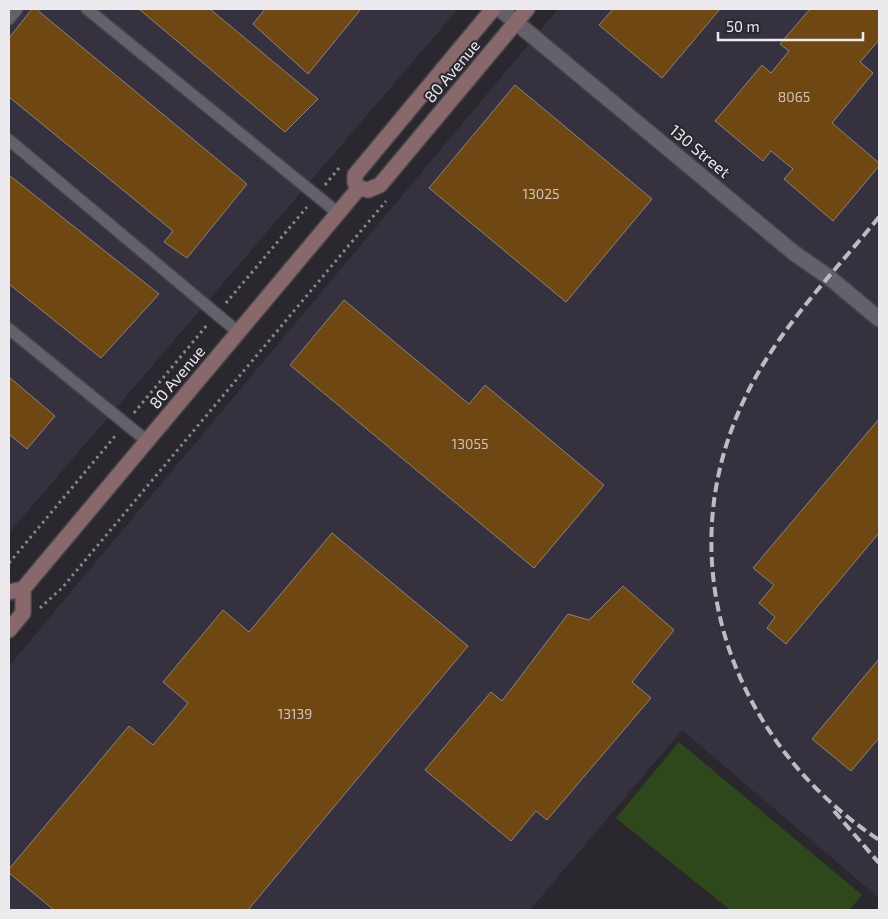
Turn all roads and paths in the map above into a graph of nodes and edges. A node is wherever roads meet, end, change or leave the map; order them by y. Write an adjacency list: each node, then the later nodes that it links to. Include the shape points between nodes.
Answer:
1 (17, 9): 6 (lane)
2 (87, 9): 11 (lane)
3 (493, 9): 9 (main road, 80 Avenue, via 355,175)
4 (500, 9): 7 (street, 130 Street)
5 (527, 9): 7 (main road, 80 Avenue)
6 (9, 19)
7 (516, 21): 9 (main road, 80 Avenue, via 380,185 368,190); 12 (street, 130 Street, via 794,253)
8 (9, 140): 14 (lane)
9 (358, 188): 11 (main road, 80 Avenue)
10 (390, 197): 17 (path, via 62,588 38,611)
11 (338, 213): 14 (main road, 80 Avenue)
12 (879, 319)
13 (9, 329): 15 (lane)
14 (238, 332): 15 (main road, 80 Avenue)
15 (147, 441): 16 (main road, 80 Avenue)
16 (16, 591): 17 (main road, 80 Avenue)
17 (23, 613): 18 (main road)
18 (9, 630)

